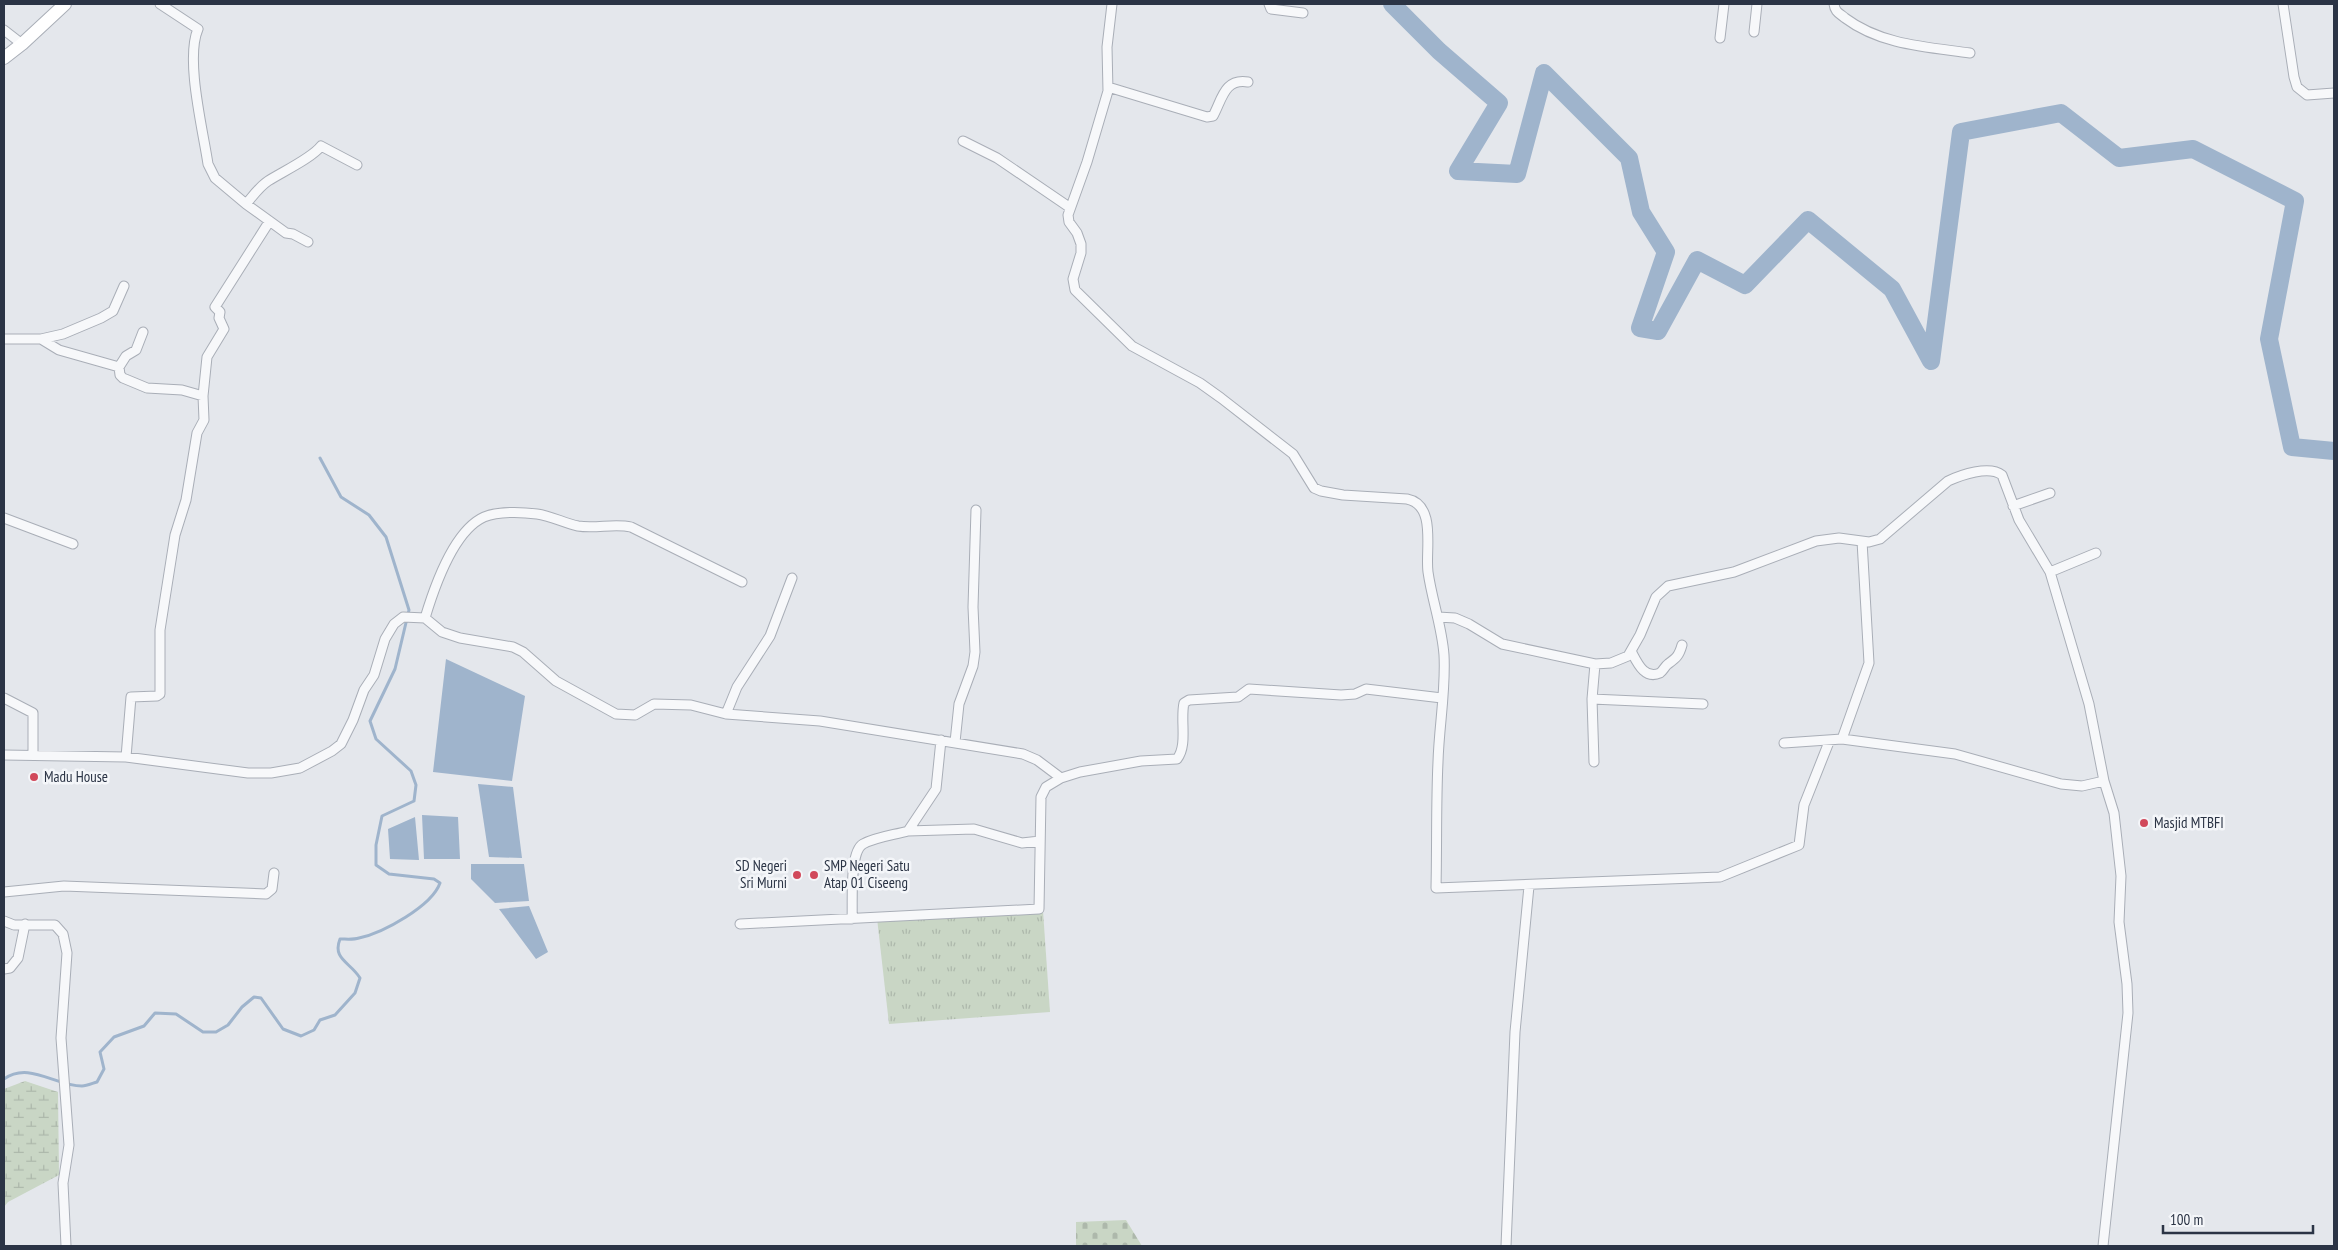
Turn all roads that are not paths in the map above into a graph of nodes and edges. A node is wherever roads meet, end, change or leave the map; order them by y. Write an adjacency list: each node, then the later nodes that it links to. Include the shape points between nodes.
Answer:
1 (65, 4): 13 (street)
2 (160, 4): 21 (street, via 198,29 193,43 195,81 208,164 215,178)
3 (1112, 4): 17 (street, via 1107,48)
4 (1268, 4): 9 (street, via 1271,9)
5 (1724, 4): 12 (street)
6 (1757, 4): 11 (street)
7 (1834, 4): 14 (street, via 1836,11 1858,28 1900,44)
8 (2283, 4): 18 (street, via 2297,87 2307,95)
9 (1303, 13)
10 (4, 30): 13 (street)
11 (1754, 32)
12 (1720, 38)
13 (22, 44): 15 (street)
14 (1970, 53)
15 (4, 58)
16 (1248, 82): 17 (street, via 1234,82 1228,86 1214,116 1207,117)
17 (1108, 87): 22 (street, via 1087,162)
18 (2334, 93)
19 (963, 141): 22 (street, via 997,158)
20 (357, 164): 21 (street, via 321,146 316,153 267,182)
21 (246, 204): 23 (street)
22 (1069, 207): 42 (street, via 1069,222 1081,244 1073,279 1075,290 1126,341 1221,398 1292,454 1314,488 1331,493 1418,502 1427,518 1428,575)
23 (269, 222): 24 (street); 30 (street, via 215,307 220,312 224,329 207,357)
24 (308, 242)
25 (124, 286): 28 (street, via 109,314 63,334)
26 (143, 332): 29 (street, via 136,350 126,356)
27 (4, 339): 28 (street)
28 (41, 339): 29 (street, via 59,350)
29 (119, 367): 30 (street, via 123,378 147,388 182,390)
30 (203, 396): 58 (street, via 204,420 197,433 186,500 175,535 160,630 160,694 131,697)
31 (2050, 494): 32 (street)
32 (2013, 506): 35 (street, via 1998,472 1990,470 1956,477 1880,540); 38 (street)
33 (976, 510): 53 (street, via 975,652 959,704)
34 (4, 518): 36 (street)
35 (1862, 541): 44 (street, via 1839,538 1816,541 1734,572 1668,586 1656,597); 51 (street, via 1869,663)
36 (73, 544)
37 (2096, 553): 38 (street)
38 (2050, 572): 61 (street, via 2089,704)
39 (792, 578): 50 (street, via 770,636 737,687)
40 (742, 582): 41 (street, via 631,527 579,526 536,514 496,515 478,520 463,534)
41 (423, 617): 50 (street, via 436,628 460,638 518,649 556,681 616,714 634,715 660,704 702,707); 58 (street, via 403,616 394,624 344,739 332,752 312,762 289,771 248,773)
42 (1438, 617): 45 (street, via 1455,618 1502,644); 47 (street, via 1444,654)
43 (1682, 645): 44 (street, via 1678,657 1660,672 1652,674 1641,669)
44 (1631, 651): 45 (street, via 1620,659)
45 (1595, 664): 48 (street)
46 (4, 698): 56 (street, via 33,713)
47 (1442, 698): 60 (street, via 1366,689 1342,695 1249,689 1238,697 1189,700 1182,710 1181,752 1177,759 1102,767); 65 (street, via 1436,888)
48 (1592, 699): 49 (street); 59 (street)
49 (1703, 704)
50 (726, 714): 52 (street, via 820,721)
51 (1842, 739): 54 (street); 61 (street, via 1955,754 2061,784 2082,786)
52 (941, 740): 53 (street); 62 (street, via 936,789)
53 (955, 742): 60 (street, via 1031,756)
54 (1830, 742): 55 (street); 65 (street, via 1806,799 1799,845 1720,878)
55 (1784, 743)
56 (33, 754): 57 (street); 58 (street)
57 (4, 755)
58 (126, 757)
59 (1594, 762)
60 (1061, 778): 63 (street, via 1046,787 1041,797)
61 (2104, 781): 74 (street, via 2114,813 2121,876 2119,922 2128,1013)
62 (908, 831): 63 (street, via 974,829 1022,843); 67 (street, via 862,844 856,850)
63 (1040, 841): 67 (street, via 1039,909)
64 (274, 873): 66 (street, via 272,889 266,894 64,886)
65 (1529, 886): 73 (street, via 1515,1032)
66 (4, 892)
67 (852, 919): 70 (street)
68 (4, 921): 69 (street, via 14,925)
69 (25, 924): 71 (street, via 18,958 10,968); 72 (street, via 55,925 61,929 66,942 61,1038 69,1145 63,1183)
70 (740, 924)
71 (4, 969)
72 (66, 1246)
73 (1506, 1246)
74 (2103, 1246)

